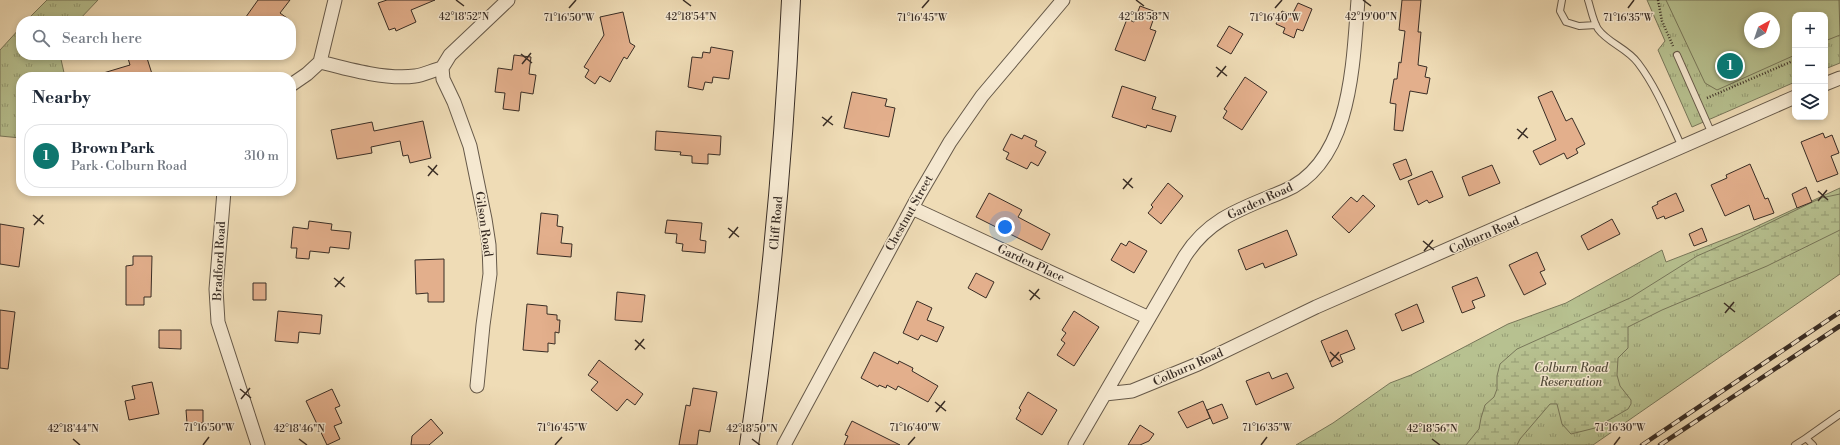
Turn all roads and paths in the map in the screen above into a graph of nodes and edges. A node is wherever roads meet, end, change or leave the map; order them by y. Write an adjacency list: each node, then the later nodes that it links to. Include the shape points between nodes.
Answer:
1 (335, 0): 12 (street)
2 (508, 0): 13 (street, via 450,55)
3 (792, 0): 29 (street, Cliff Road, via 775,236)
4 (1063, 0): 22 (street, Chestnut Street, via 965,118)
5 (1358, 0): 23 (street, Garden Road, via 1354,49 1342,116 1326,153 1315,169 1302,181 1232,212 1208,228 1190,248)
6 (1562, 0): 9 (lane, via 1560,11 1566,22 1579,26)
7 (1588, 0): 9 (lane)
8 (1658, 0): 10 (path, via 1662,21)
9 (1596, 24): 20 (lane, via 1606,37 1638,63)
10 (1677, 55): 18 (lane)
11 (1792, 61): 18 (path)
12 (320, 62): 13 (street, via 385,75 414,76); 15 (street)
13 (442, 68): 24 (street, Gilson Road, via 442,79 454,102 470,146 489,245 490,274)
14 (1840, 78): 16 (street)
15 (296, 82)
16 (1828, 83)
17 (1792, 98): 19 (street, Colburn Road)
18 (1698, 103): 19 (lane)
19 (1712, 134): 20 (street, Colburn Road)
20 (1682, 147): 25 (street, Colburn Road, via 1316,307 1198,364 1132,391)
21 (224, 196): 28 (street, Bradford Road, via 216,289 218,322)
22 (912, 208): 23 (street, Garden Place); 30 (street, Chestnut Street)
23 (1150, 318): 25 (street, Garden Road)
24 (477, 386)
25 (1105, 394): 31 (street, Garden Road)
26 (1840, 414): 27 (lane)
27 (1806, 438): 32 (lane); 33 (lane)
28 (258, 445)
29 (749, 445)
30 (784, 445)
31 (1075, 445)
32 (1795, 445)
33 (1813, 445)

